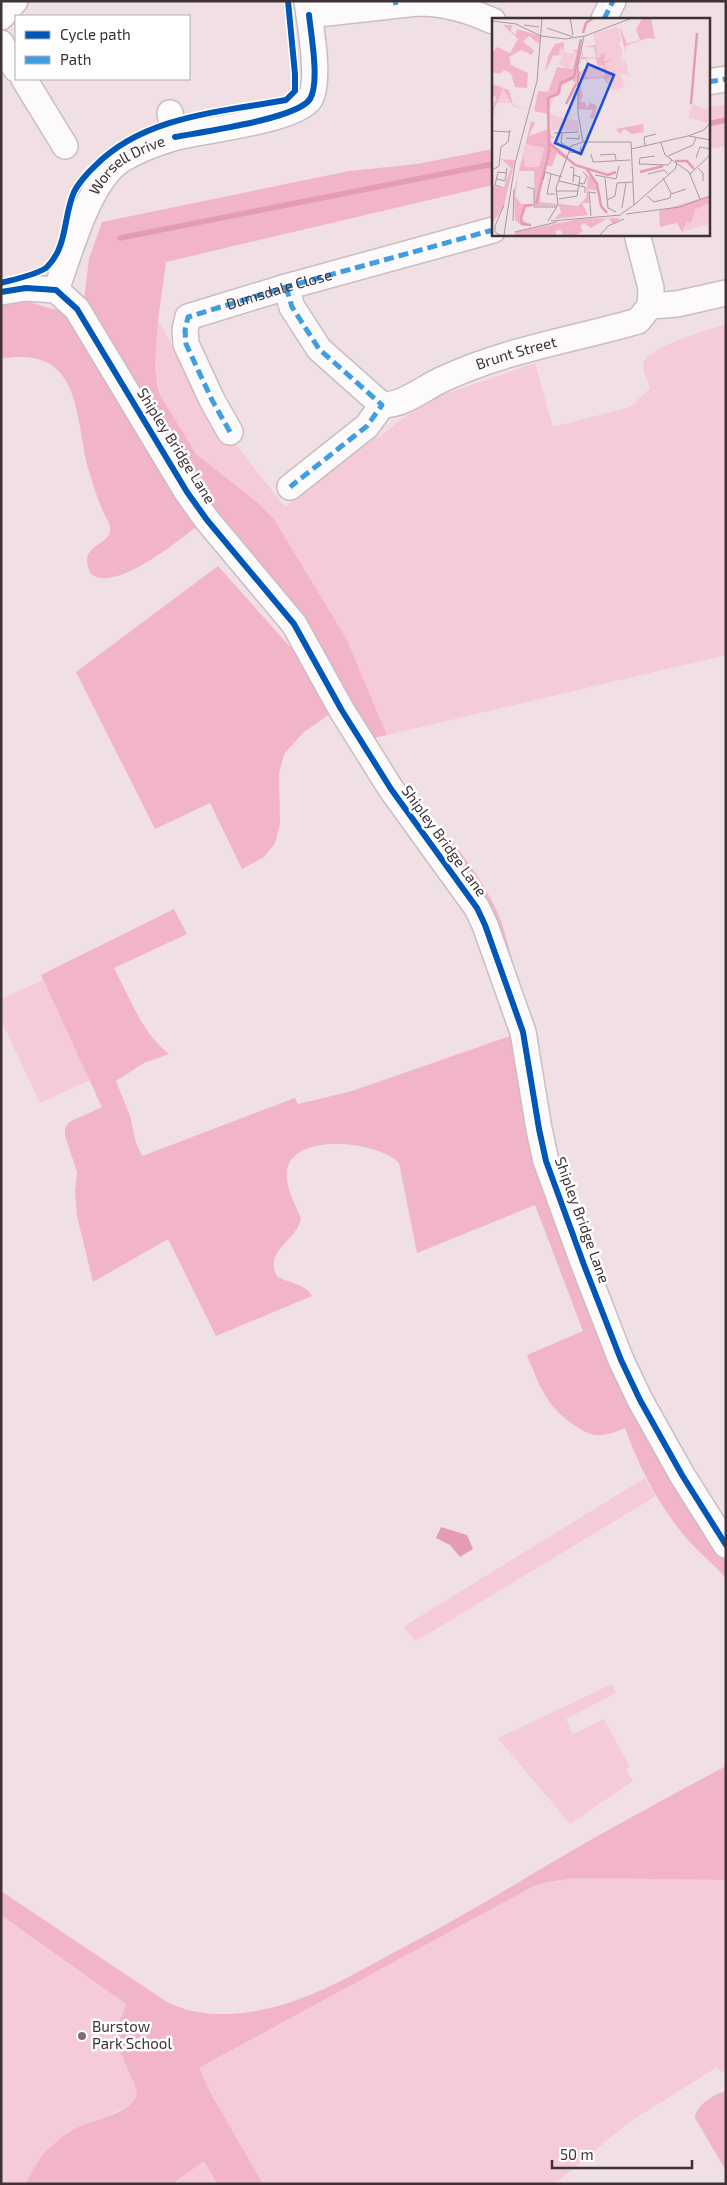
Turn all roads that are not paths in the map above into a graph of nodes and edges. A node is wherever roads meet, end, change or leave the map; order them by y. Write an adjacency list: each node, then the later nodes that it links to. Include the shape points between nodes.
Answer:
1 (15, 1): 5 (street)
2 (613, 1): 6 (street)
3 (395, 3): 4 (street); 7 (street, via 445,4)
4 (308, 8): 14 (street, Worsell Drive, via 316,75 310,99 293,111 274,118)
5 (1, 16)
6 (604, 18)
7 (492, 21)
8 (1, 42): 9 (street)
9 (15, 68)
10 (726, 79): 12 (street)
11 (25, 80): 15 (street)
12 (710, 82)
13 (170, 113): 14 (street)
14 (175, 138): 19 (street, Worsell Drive, via 121,160 100,180)
15 (65, 146)
16 (492, 230): 18 (street, Dumsdale Close)
17 (637, 235): 22 (street, via 651,288)
18 (286, 287): 23 (street, via 292,307 319,349); 24 (street, Dumsdale Close, via 188,317 186,344)
19 (56, 290): 20 (street, via 26,288); 26 (street, Shipley Bridge Lane, via 86,321 196,506 294,624 341,709 391,789 481,916 523,1032 538,1128 549,1170 602,1311 629,1378 655,1429)
20 (1, 292)
21 (726, 293): 22 (street, via 677,304)
22 (650, 306): 23 (street, Brunt Street, via 638,321 480,363 439,380 395,405)
23 (382, 405): 25 (street, via 367,426)
24 (230, 432)
25 (290, 487)
26 (726, 1545)

